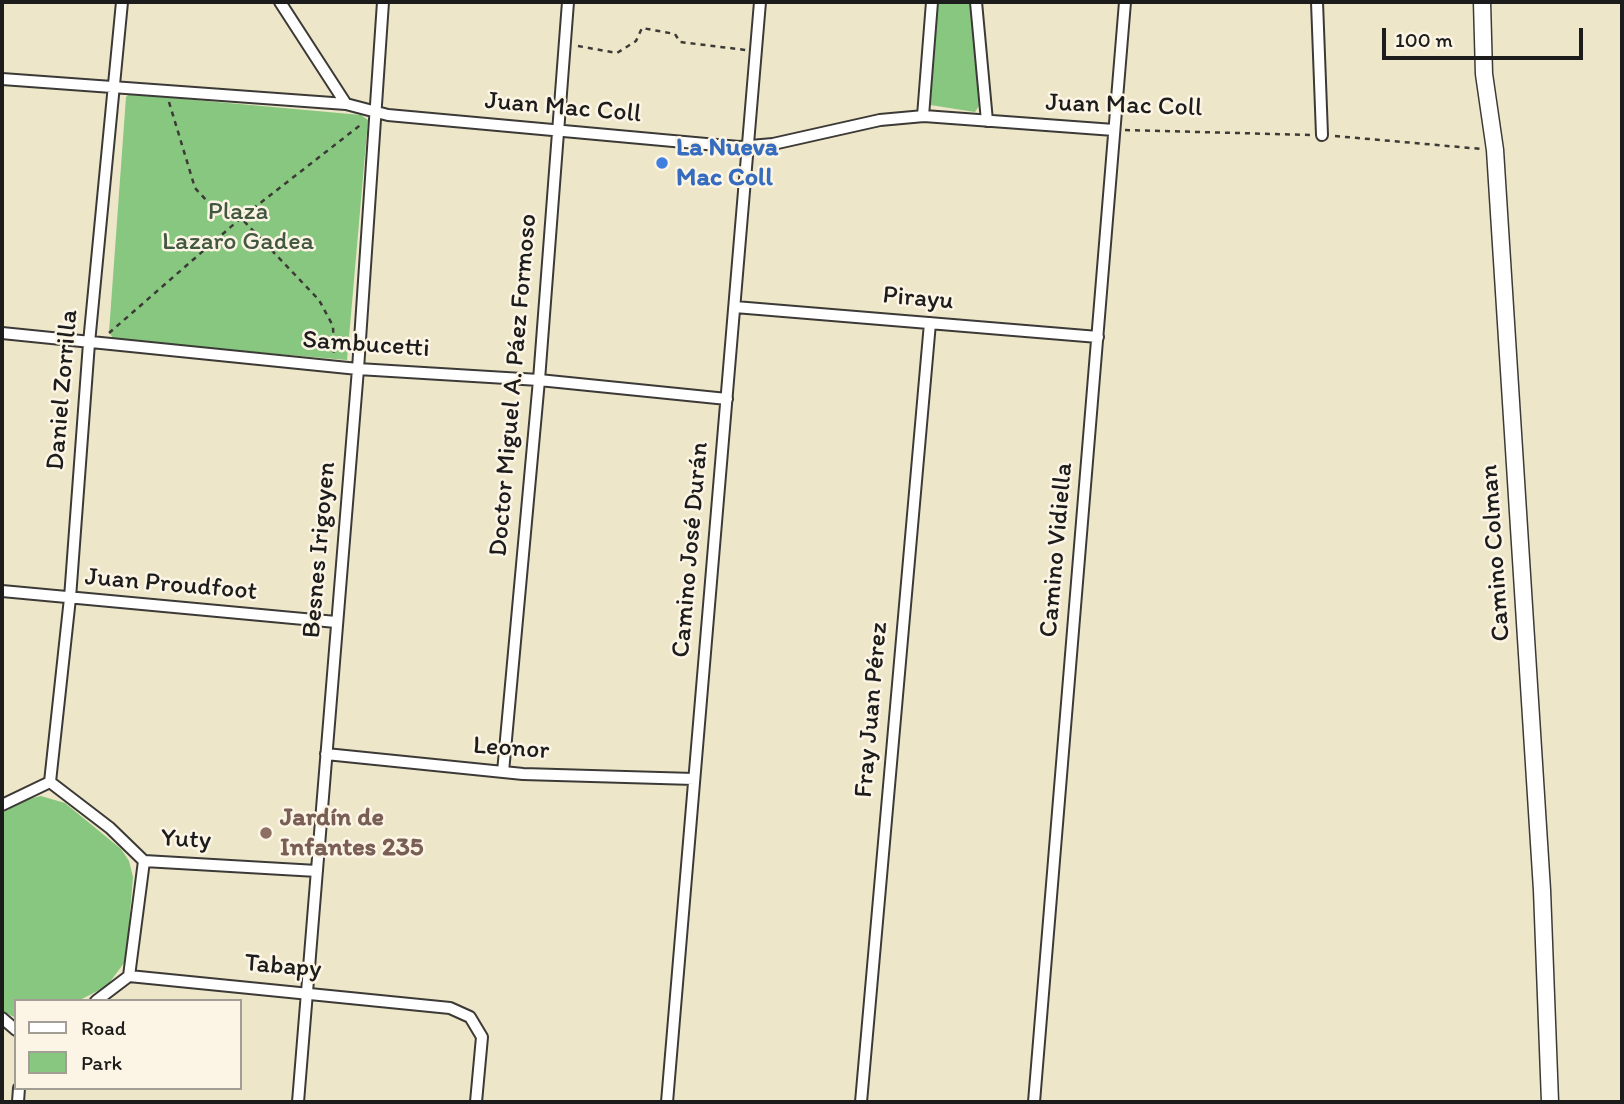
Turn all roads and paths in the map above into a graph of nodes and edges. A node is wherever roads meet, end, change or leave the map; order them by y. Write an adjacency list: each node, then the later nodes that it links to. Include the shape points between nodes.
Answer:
1 (122, 2): 14 (street, Daniel Zorrilla)
2 (280, 2): 16 (street)
3 (383, 2): 17 (street, Besnes Irigoyen)
4 (568, 2): 11 (street, Doctor Miguel A. Páez Formoso)
5 (760, 2): 12 (street, Camino José Durán)
6 (932, 2): 18 (street)
7 (976, 2): 19 (street)
8 (1125, 2): 20 (street, Camino Vidiella)
9 (1317, 2): 22 (street)
10 (1482, 2): 24 (street, Camino Colman, via 1484,74)
11 (565, 44): 12 (path, via 618,53 636,41 642,28 675,34 680,42); 21 (street, Doctor Miguel A. Páez Formoso)
12 (756, 51): 23 (street, Camino José Durán)
13 (2, 79): 14 (street, Juan Mac Coll)
14 (114, 88): 15 (street, Juan Mac Coll); 30 (street, Daniel Zorrilla)
15 (166, 92): 16 (street, Juan Mac Coll); 25 (path, via 195,188 208,202)
16 (346, 104): 17 (street, Juan Mac Coll)
17 (377, 113): 21 (street, Juan Mac Coll); 25 (path); 32 (street, Besnes Irigoyen)
18 (923, 116): 19 (street, Juan Mac Coll); 23 (street, Juan Mac Coll, via 880,120)
19 (987, 121): 20 (street, Juan Mac Coll)
20 (1114, 130): 22 (path, Juan Mac Coll); 29 (street, Camino Vidiella)
21 (557, 131): 23 (street, Juan Mac Coll); 33 (street, Doctor Miguel A. Páez Formoso)
22 (1322, 135): 24 (path, Juan Mac Coll)
23 (747, 147): 26 (street, Camino José Durán)
24 (1496, 150): 53 (street, Camino Colman, via 1542,890)
25 (241, 218): 30 (path); 31 (path, via 329,314 335,345)
26 (735, 307): 27 (street, Pirayu); 34 (street, Camino José Durán)
27 (930, 323): 29 (street, Pirayu); 51 (street, Fray Juan Pérez)
28 (2, 334): 30 (street, Sambucetti)
29 (1097, 337): 52 (street, Camino Vidiella)
30 (93, 343): 31 (street, Sambucetti); 36 (street, Daniel Zorrilla)
31 (333, 366): 32 (street, Sambucetti)
32 (358, 369): 33 (street, Sambucetti); 37 (street, Besnes Irigoyen)
33 (539, 380): 34 (street, Sambucetti); 39 (street, Doctor Miguel A. Páez Formoso)
34 (727, 399): 40 (street, Camino José Durán)
35 (2, 591): 36 (street, Juan Proudfoot)
36 (70, 598): 37 (street, Juan Proudfoot); 41 (street, Daniel Zorrilla)
37 (336, 622): 38 (street, Besnes Irigoyen)
38 (326, 754): 39 (street, Leonor); 44 (street, Besnes Irigoyen)
39 (503, 772): 40 (street, Leonor)
40 (694, 779): 50 (street, Camino José Durán)
41 (50, 782): 42 (street); 43 (street, Yuty)
42 (2, 805)
43 (144, 860): 44 (street, Yuty); 45 (street)
44 (317, 871): 46 (street, Besnes Irigoyen)
45 (129, 976): 46 (street, Tabapy); 47 (street)
46 (307, 992): 48 (street, Besnes Irigoyen); 49 (street, Tabapy, via 450,1008 471,1019 482,1037)
47 (99, 999)
48 (298, 1102)
49 (476, 1102)
50 (667, 1102)
51 (860, 1102)
52 (1034, 1102)
53 (1550, 1102)

